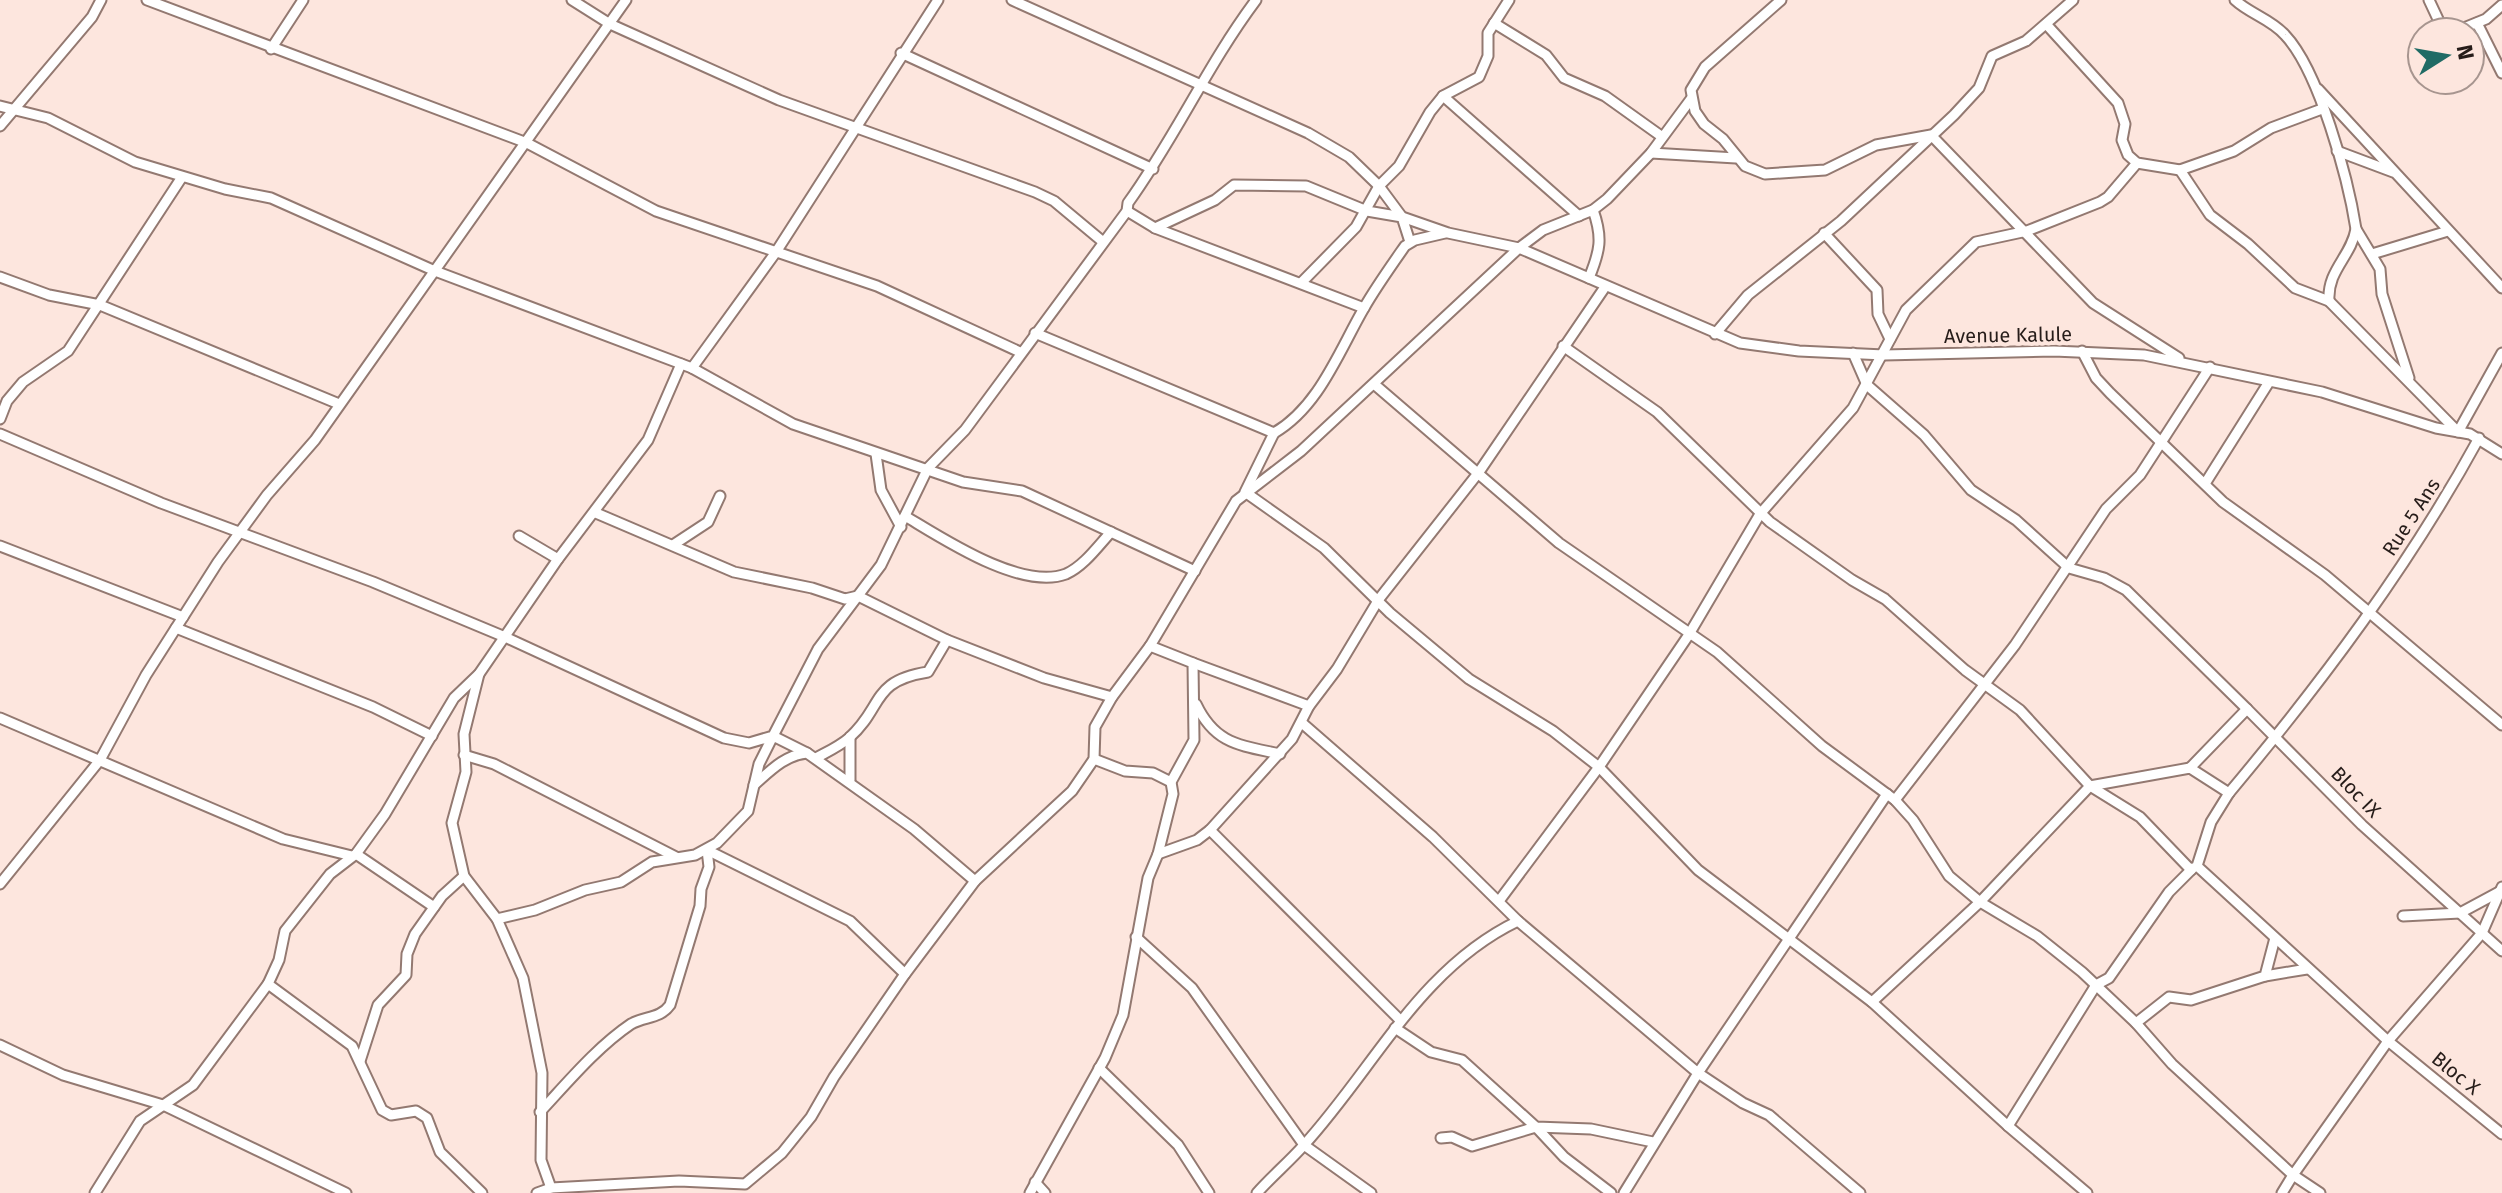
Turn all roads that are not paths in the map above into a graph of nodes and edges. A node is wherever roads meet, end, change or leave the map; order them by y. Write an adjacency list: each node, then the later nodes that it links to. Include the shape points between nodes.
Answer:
1 (101, 0): 25 (street, via 69,46)
2 (147, 0): 13 (street)
3 (303, 0): 18 (street)
4 (572, 0): 15 (street)
5 (626, 0): 15 (street)
6 (938, 0): 19 (street)
7 (1012, 0): 21 (street)
8 (1256, 0): 21 (street)
9 (1509, 0): 14 (street)
10 (1781, 0): 24 (street, via 1705,67 1696,77)
11 (2073, 0): 16 (street)
12 (2235, 0): 22 (street, via 2286,35 2306,60)
13 (166, 4): 18 (street)
14 (1494, 23): 23 (street, via 1484,70); 30 (street, via 1546,55 1564,78 1605,96)
15 (610, 24): 28 (street); 31 (street)
16 (2046, 24): 29 (street, via 2026,41 1992,56 1979,88); 35 (street, via 2118,103 2125,124 2122,140)
17 (2486, 41): 20 (street)
18 (271, 49): 31 (street)
19 (901, 53): 28 (street); 36 (street)
20 (2502, 73)
21 (1199, 87): 36 (street); 40 (street, via 1308,133 1349,157)
22 (2318, 89): 26 (street); 38 (street)
23 (1443, 96): 40 (street, via 1399,166); 44 (street)
24 (1691, 99): 30 (street); 34 (street, via 1704,124)
25 (5, 108): 27 (street); 39 (street, via 48,118 135,162)
26 (2322, 109): 32 (street); 37 (street)
27 (0, 126)
28 (854, 129): 52 (street, via 1035,192); 55 (street)
29 (1931, 135): 34 (street, via 1876,145 1825,170 1774,175); 48 (street); 51 (street)
30 (1661, 136): 33 (street)
31 (527, 143): 55 (street, via 631,201); 57 (street)
32 (2337, 151): 38 (street); 47 (street)
33 (1651, 153): 34 (street); 41 (street)
34 (1736, 158)
35 (2137, 163): 37 (street); 48 (street, via 2108,197)
36 (1153, 169): 42 (street)
37 (2180, 170): 63 (street, via 2210,215 2295,288)
38 (2398, 175): 49 (street)
39 (182, 177): 57 (street, via 271,198); 64 (street)
40 (1379, 186): 43 (street); 45 (street)
41 (1593, 210): 44 (street); 59 (street, via 1602,236)
42 (1127, 211): 46 (street); 52 (street)
43 (1367, 211): 45 (street, Avenue Kalule); 46 (street, Avenue Kalule, via 1306,186 1234,185 1215,200); 60 (street)
44 (1579, 216): 54 (street, via 1543,230)
45 (1402, 217): 50 (street, Avenue Kalule); 53 (street)
46 (1155, 228): 60 (street)
47 (2356, 229): 56 (street); 63 (street, via 2333,273)
48 (2027, 231): 68 (street, via 1967,247 1906,310); 75 (street, via 2103,312)
49 (2448, 231): 56 (street); 62 (street)
50 (1448, 233): 53 (street); 54 (street, Avenue Kalule)
51 (1824, 233): 67 (street, via 1748,295); 68 (street, via 1877,290 1878,314)
52 (1102, 241): 66 (street)
53 (1410, 242): 65 (street)
54 (1519, 248): 59 (street, Avenue Kalule); 81 (street)
55 (776, 252): 71 (street, via 877,286); 78 (street)
56 (2372, 254): 80 (street)
57 (435, 271): 76 (street); 83 (street)
58 (0, 277): 64 (street, via 49,295)
59 (1589, 278): 61 (street, Avenue Kalule)
60 (1301, 283): 65 (street)
61 (1605, 287): 67 (street, Avenue Kalule); 69 (street)
62 (2502, 288)
63 (2329, 301): 80 (street)
64 (100, 305): 83 (street); 84 (street, via 68,351 13,392)
65 (1364, 308): 86 (street, via 1326,379)
66 (1035, 333): 71 (street); 86 (street)
67 (1715, 334): 72 (street, Avenue Kalule, via 1764,348)
68 (1890, 339): 74 (street)
69 (1563, 346): 93 (street); 98 (street, Bloc X, via 1657,412)
70 (2082, 351): 74 (street, Avenue Kalule); 75 (street, Avenue Kalule); 89 (street, via 2096,378)
71 (1020, 352): 92 (street, via 965,430)
72 (1853, 353): 74 (street, Avenue Kalule); 82 (street)
73 (2502, 353): 85 (street)
74 (1884, 355): 82 (street)
75 (2185, 362): 77 (street, Avenue Kalule)
76 (681, 364): 78 (street); 97 (street, via 648,440)
77 (2210, 367): 79 (street, Avenue Kalule); 89 (street)
78 (692, 368): 90 (street, via 793,424)
79 (2269, 382): 85 (street, Avenue Kalule); 94 (street)
80 (2411, 383): 85 (street)
81 (1374, 384): 93 (street); 95 (street, via 1301,451)
82 (1867, 385): 98 (street); 107 (street, via 1930,441 1971,490 2016,520)
83 (339, 404): 102 (street)
84 (0, 419)
85 (2458, 432): 88 (street, Avenue Kalule)
86 (1274, 433): 95 (street)
87 (0, 434): 102 (street)
88 (2479, 438): 91 (street, Avenue Kalule); 111 (street, Rue 5 Ans)
89 (2162, 443): 94 (street); 107 (street, via 2101,517)
90 (876, 454): 92 (street); 100 (street, via 881,490)
91 (2502, 454)
92 (928, 468): 99 (street); 101 (street, via 963,482 1022,491)
93 (1479, 472): 110 (street); 114 (street, via 1559,543)
94 (2206, 482): 111 (street, via 2223,502)
95 (1245, 492): 108 (street, via 1225,516); 110 (street, via 1324,548)
96 (720, 496): 104 (street, via 708,522)
97 (596, 513): 104 (street); 106 (street)
98 (1760, 514): 114 (street); 120 (street, Bloc X, via 1885,599)
99 (905, 516): 100 (street); 101 (street, via 973,555 1044,576 1064,575 1079,566)
100 (901, 527): 109 (street)
101 (1111, 532): 108 (street)
102 (239, 533): 112 (street); 115 (street)
103 (519, 536): 106 (street)
104 (673, 545): 109 (street, via 759,580 845,599)
105 (0, 546): 112 (street)
106 (558, 559): 115 (street)
107 (2069, 568): 120 (street); 124 (street, Bloc IX, via 2126,590)
108 (1195, 571): 117 (street)
109 (858, 596): 116 (street); 130 (street, via 818,649)
110 (1379, 599): 123 (street); 141 (street, via 1469,679 1553,731)
111 (2370, 612): 127 (street); 131 (street, Rue 5 Ans)
112 (183, 617): 113 (street)
113 (176, 628): 129 (street); 139 (street)
114 (1688, 636): 141 (street); 148 (street, via 1735,667 1822,746)
115 (505, 637): 119 (street); 134 (street, via 724,738)
116 (947, 640): 121 (street, via 1044,678); 132 (street, via 928,672 913,672 885,688)
117 (1150, 646): 118 (street); 121 (street)
118 (1193, 663): 122 (street); 123 (street)
119 (479, 674): 129 (street, via 454,698); 136 (street)
120 (1985, 686): 146 (street, Bloc X, via 2020,710); 148 (street)
121 (1112, 697): 138 (street, via 1095,727)
122 (1194, 701): 128 (street); 133 (street)
123 (1309, 706): 126 (street)
124 (2247, 709): 131 (street, Bloc IX); 142 (street)
125 (0, 718): 139 (street)
126 (1302, 723): 135 (street); 159 (street)
127 (2502, 725)
128 (1210, 731): 133 (street); 135 (street)
129 (432, 736): 152 (street)
130 (773, 736): 134 (street); 137 (street); 140 (street)
131 (2277, 736): 147 (street, Rue 5 Ans); 162 (street, Bloc IX, via 2362,825)
132 (850, 737): 137 (street); 143 (street)
133 (1194, 740): 144 (street)
134 (749, 743): 140 (street)
135 (1280, 754): 149 (street)
136 (464, 755): 153 (street, via 494,764); 155 (street, via 466,772 452,823)
137 (812, 756): 143 (street); 145 (street, via 795,754)
138 (1094, 759): 144 (street); 156 (street, via 1072,791)
139 (100, 760): 152 (street, via 283,839); 157 (street)
140 (759, 764): 145 (street)
141 (1599, 767): 159 (street); 167 (street, via 1698,870)
142 (2190, 768): 146 (street); 147 (street)
143 (850, 780): 156 (street)
144 (1171, 782): 151 (street, via 1173,794)
145 (754, 785): 150 (street, via 748,811)
146 (2090, 786): 154 (street, Bloc X, via 2140,817); 160 (street)
147 (2229, 793): 154 (street, Rue 5 Ans, via 2211,822)
148 (1891, 797): 160 (street, via 1913,820 1949,876); 167 (street)
149 (1210, 830): 151 (street); 178 (street)
150 (707, 850): 153 (street); 172 (street, via 850,921); 185 (street, via 709,867 700,906 670,1005 663,1013 632,1023)
151 (1158, 854): 168 (street)
152 (354, 855): 161 (street); 174 (street, via 330,874 285,931)
153 (676, 857): 164 (street, via 652,862 621,882)
154 (2194, 868): 169 (street, Bloc X); 175 (street, via 2169,892 2109,978)
155 (464, 876): 161 (street); 164 (street)
156 (975, 881): 172 (street)
157 (0, 884)
158 (2500, 889): 162 (street); 166 (street)
159 (1499, 901): 165 (street)
160 (1980, 902): 175 (street, via 2037,936); 176 (street)
161 (434, 907): 181 (street, via 407,954 406,975 378,1005)
162 (2460, 913): 163 (street); 166 (street, Bloc IX)
163 (2403, 916)
164 (497, 919): 185 (street, via 523,978 542,1073)
165 (1518, 921): 178 (street, via 1449,966); 183 (street)
166 (2482, 933): 170 (street, Bloc IX); 179 (street)
167 (1790, 936): 176 (street); 183 (street)
168 (1136, 937): 182 (street, via 1123,1015); 191 (street, via 1192,988)
169 (2275, 938): 171 (street, Bloc X); 173 (street)
170 (2502, 951)
171 (2307, 969): 173 (street); 179 (street, Bloc X)
172 (905, 974): 194 (street, via 811,1117 782,1153)
173 (2265, 976): 177 (street, via 2191,1000 2166,998)
174 (268, 984): 181 (street, via 352,1046); 184 (street, via 193,1085)
175 (2096, 985): 177 (street); 186 (street)
176 (1872, 1002): 186 (street)
177 (2136, 1023): 192 (street, via 2172,1064)
178 (1398, 1024): 187 (street, via 1431,1052 1462,1060); 191 (street)
179 (2388, 1041): 188 (street, Bloc X); 192 (street)
180 (0, 1045): 184 (street, via 63,1075)
181 (360, 1061): 198 (street, via 382,1110 391,1115 416,1111 427,1118 440,1152)
182 (1099, 1068): 193 (street); 203 (street, via 1178,1145)
183 (1698, 1073): 190 (street); 208 (street, via 1769,1115)
184 (163, 1105): 196 (street, via 140,1121); 197 (street)
185 (540, 1112): 195 (street, via 541,1160)
186 (2008, 1126): 209 (street)
187 (1536, 1127): 189 (street, via 1472,1146); 190 (street, via 1591,1129); 206 (street, via 1564,1157)
188 (2502, 1134)
189 (1441, 1138)
190 (1653, 1142): 207 (street)
191 (1304, 1145): 204 (street); 205 (street)
192 (2293, 1175): 210 (street); 211 (street)
193 (1035, 1182): 201 (street); 202 (street)
194 (745, 1184): 195 (street, via 679,1181); 200 (street)
195 (551, 1188): 199 (street)
196 (95, 1193)
197 (346, 1193)
198 (482, 1193)
199 (537, 1193)
200 (735, 1193)
201 (1030, 1193)
202 (1045, 1193)
203 (1209, 1193)
204 (1257, 1193)
205 (1371, 1193)
206 (1611, 1193)
207 (1624, 1193)
208 (1860, 1193)
209 (2087, 1193)
210 (2282, 1193)
211 (2320, 1193)

